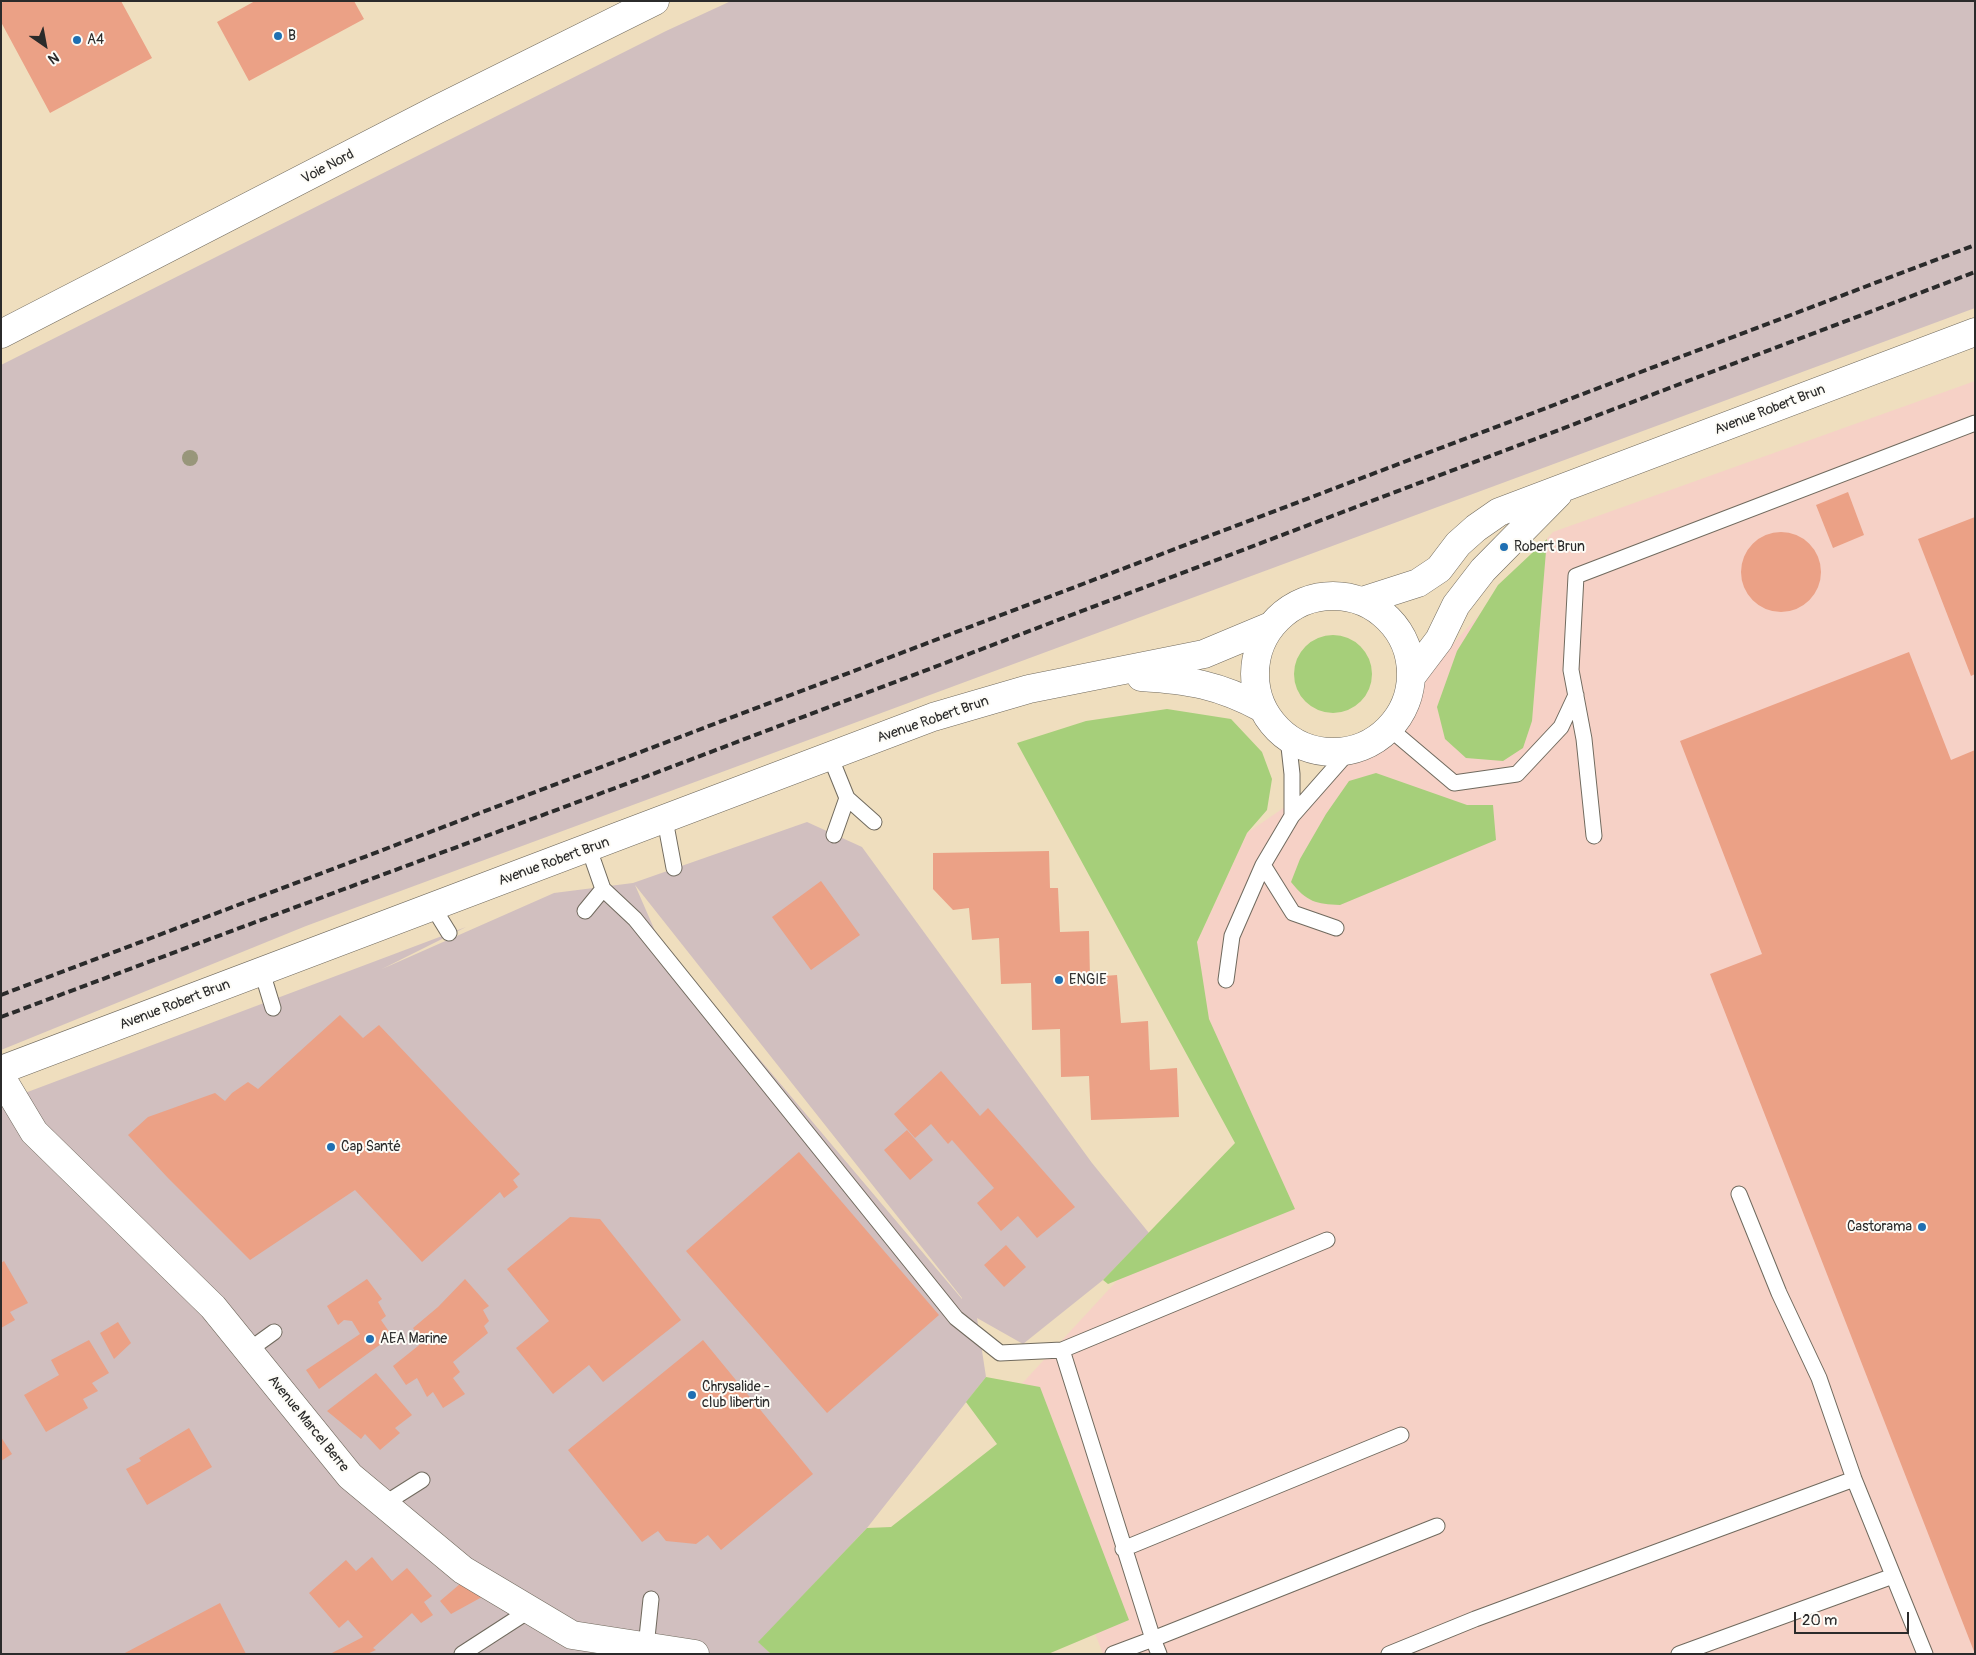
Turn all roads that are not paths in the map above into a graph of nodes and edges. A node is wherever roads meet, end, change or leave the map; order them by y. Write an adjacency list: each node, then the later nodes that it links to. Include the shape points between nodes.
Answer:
1 (655, 1): 2 (street, Voie Nord)
2 (605, 12): 4 (street, Voie Nord)
3 (1975, 332): 6 (street, Avenue Robert Brun)
4 (1, 334)
5 (1975, 423): 11 (lane, via 1576,576 1572,670)
6 (1566, 487): 7 (street, Avenue Robert Brun, via 1499,512 1476,528 1458,544 1439,569 1418,584); 10 (street, Avenue Robert Brun, via 1483,570 1456,605 1439,640)
7 (1362, 601): 8 (street, via 1338,595 1312,598 1290,608); 10 (street, via 1383,613 1399,631 1409,654)
8 (1271, 626): 9 (street, Avenue Robert Brun, via 1204,654); 12 (street, via 1260,645 1255,666)
9 (1112, 675): 12 (street, Avenue Robert Brun, via 1196,682 1232,692); 16 (street, Avenue Robert Brun, via 1020,692 933,717)
10 (1411, 677): 13 (street, via 1401,713)
11 (1576, 695): 13 (lane, via 1561,727 1517,774 1454,783); 22 (lane)
12 (1262, 708): 14 (street)
13 (1389, 728): 15 (street, via 1371,741)
14 (1288, 738): 15 (street, via 1308,748); 18 (lane)
15 (1351, 749): 18 (lane)
16 (830, 756): 17 (lane); 19 (street, Avenue Robert Brun)
17 (847, 798): 20 (lane); 21 (lane)
18 (1292, 816): 24 (lane)
19 (665, 820): 23 (street, Avenue Robert Brun); 25 (lane)
20 (874, 822)
21 (834, 835)
22 (1594, 836)
23 (589, 849): 26 (lane); 27 (street, Avenue Robert Brun)
24 (1263, 865): 29 (lane, via 1293,913); 32 (lane, via 1232,936)
25 (674, 868)
26 (604, 889): 28 (lane); 40 (lane, via 636,919 956,1318 1000,1353)
27 (433, 907): 30 (lane); 31 (street, Avenue Robert Brun)
28 (585, 911)
29 (1336, 928)
30 (449, 933)
31 (262, 972): 33 (lane); 34 (street, Avenue Robert Brun)
32 (1226, 980)
33 (273, 1008)
34 (1, 1070)
35 (1, 1077): 39 (street, Avenue Marcel Berre, via 34,1132 213,1307)
36 (1739, 1194): 43 (lane, via 1778,1292 1819,1378)
37 (1327, 1240): 40 (lane)
38 (274, 1332): 39 (lane)
39 (249, 1350): 44 (street, Avenue Marcel Berre, via 350,1476)
40 (1062, 1350): 46 (lane)
41 (1401, 1435): 46 (lane)
42 (422, 1480): 44 (lane)
43 (1854, 1480): 47 (lane); 55 (lane, via 1475,1619)
44 (384, 1504): 49 (street, Avenue Marcel Berre, via 463,1570)
45 (1437, 1526): 50 (lane)
46 (1123, 1549): 50 (lane)
47 (1893, 1576): 56 (lane); 57 (lane)
48 (651, 1599): 51 (lane)
49 (530, 1610): 51 (street, Avenue Marcel Berre, via 572,1635); 52 (lane)
50 (1152, 1639): 53 (lane); 54 (lane)
51 (670, 1651)
52 (462, 1654)
53 (1113, 1654)
54 (1159, 1654)
55 (1389, 1654)
56 (1679, 1654)
57 (1924, 1654)

